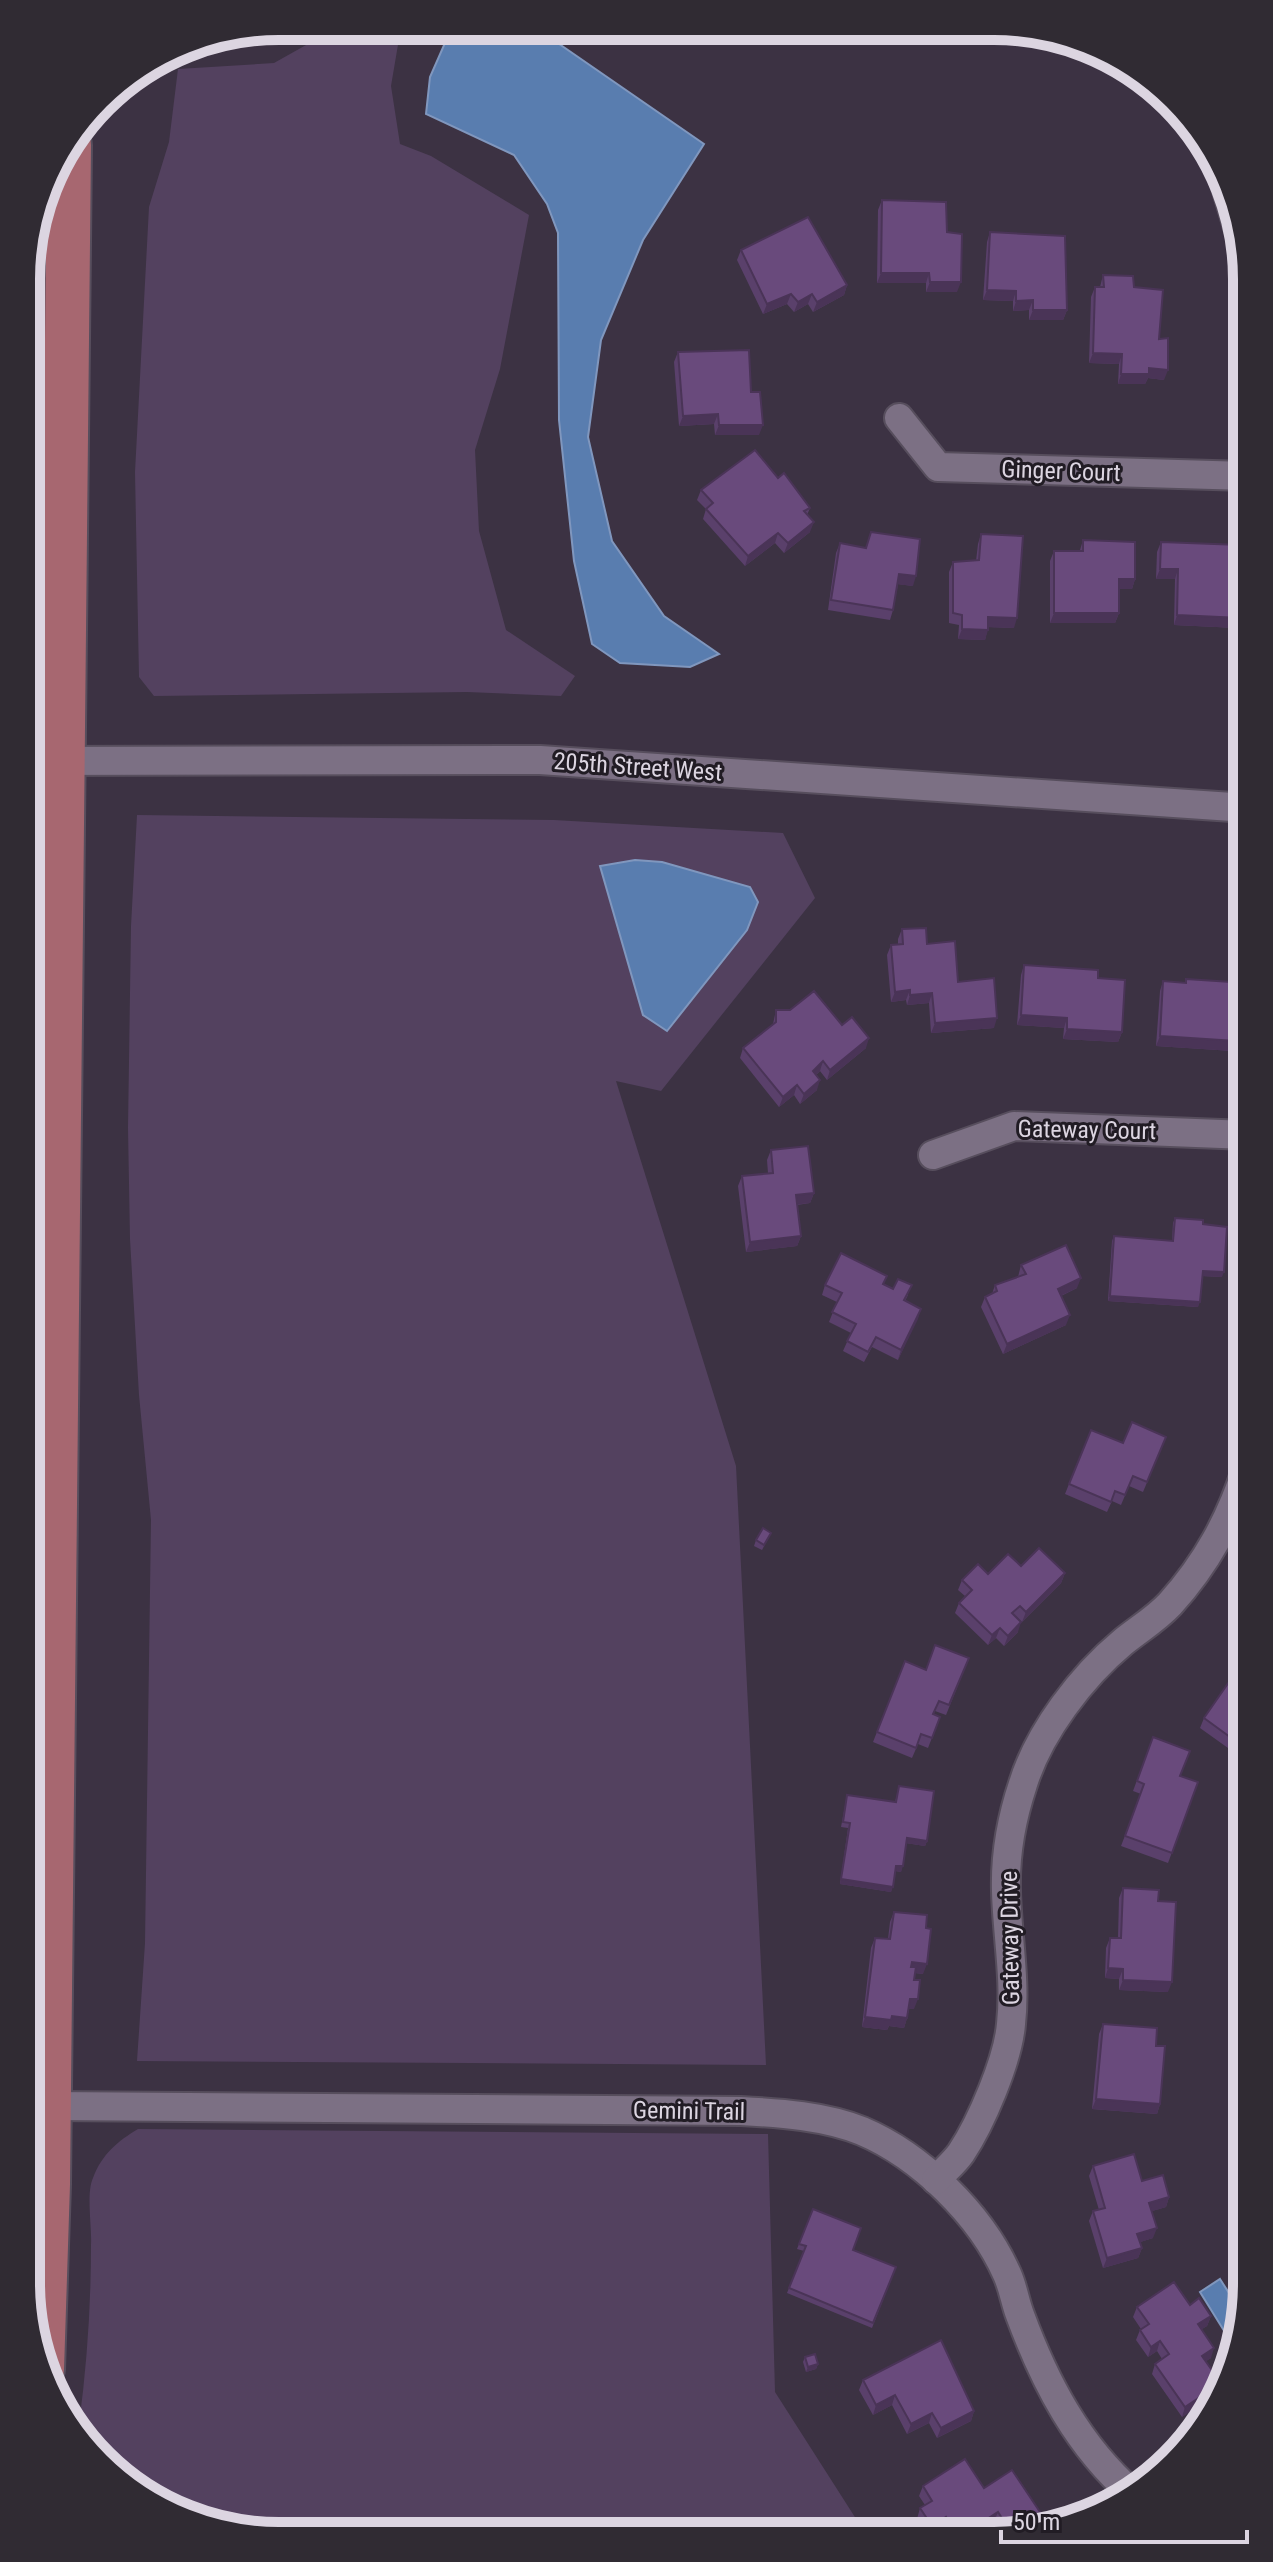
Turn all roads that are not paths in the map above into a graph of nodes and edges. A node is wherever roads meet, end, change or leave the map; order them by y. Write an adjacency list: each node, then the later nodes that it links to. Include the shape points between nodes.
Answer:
1 (68, 167): 4 (main road)
2 (899, 418): 3 (street, Ginger Court, via 938,467)
3 (1233, 476)
4 (46, 761): 5 (street, 205th Street West, via 540,760); 9 (main road)
5 (1233, 807)
6 (1233, 1134): 7 (street, Gateway Court, via 1014,1126)
7 (933, 1155)
8 (1232, 1510): 10 (street, Gateway Drive, via 1201,1566 1168,1606 1083,1681 1034,1758 1023,1783 1008,1860 1011,2026 1004,2056 970,2135)
9 (49, 2106): 10 (street, Gemini Trail, via 776,2113 861,2131); 11 (main road)
10 (936, 2180): 12 (street, Gemini Trail, via 995,2250 1043,2374 1064,2413 1082,2441)
11 (45, 2326)
12 (1123, 2484)

